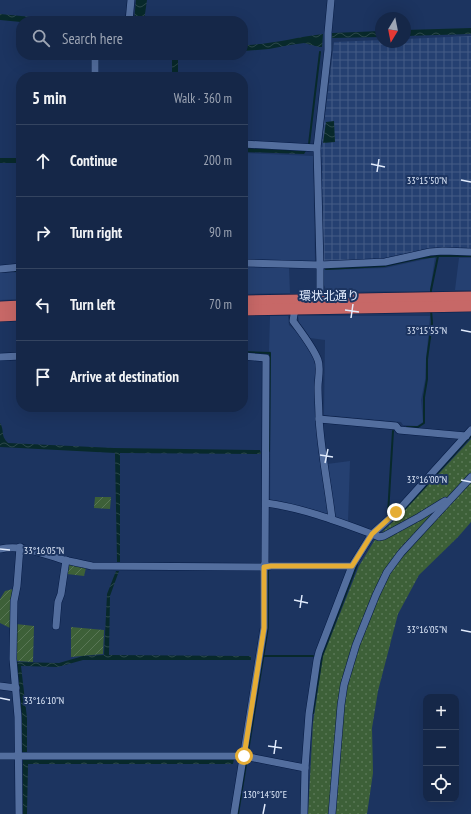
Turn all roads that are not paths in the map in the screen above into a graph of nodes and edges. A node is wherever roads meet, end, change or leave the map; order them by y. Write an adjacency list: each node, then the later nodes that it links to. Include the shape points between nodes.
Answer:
1 (131, 0): 3 (street)
2 (331, 0): 7 (street)
3 (129, 16)
4 (95, 60): 5 (street)
5 (95, 72)
6 (248, 144): 7 (street)
7 (317, 148): 10 (street)
8 (471, 252): 10 (street, via 430,252 385,262)
9 (248, 263): 10 (street)
10 (320, 265): 15 (street)
11 (16, 268): 12 (street)
12 (0, 269)
13 (471, 297): 16 (highway)
14 (248, 301): 15 (highway, 環状北通り)
15 (320, 303): 16 (highway, 環状北通り); 20 (highway, 環状北通り)
16 (414, 303): 18 (highway)
17 (16, 306): 19 (highway)
18 (471, 306)
19 (0, 307)
20 (295, 308): 21 (highway, 環状北通り); 27 (street, via 293,321 318,359)
21 (248, 310)
22 (16, 315): 23 (highway)
23 (0, 316)
24 (16, 356): 26 (street)
25 (248, 356): 32 (street, via 266,358)
26 (0, 357)
27 (319, 419): 29 (street); 33 (street)
28 (471, 430): 29 (street)
29 (466, 436): 34 (street)
30 (471, 477): 31 (street)
31 (449, 500): 34 (street, via 384,536); 50 (street, via 400,553 387,572 356,645 341,705)
32 (268, 503): 33 (street); 39 (street)
33 (332, 519): 34 (street)
34 (375, 535): 38 (street)
35 (20, 547): 36 (street); 37 (street); 42 (street, via 13,624)
36 (0, 549)
37 (66, 560): 39 (street, via 92,566); 40 (street)
38 (352, 566): 39 (street); 46 (street, via 317,660)
39 (264, 567): 45 (street, via 264,628)
40 (56, 626)
41 (0, 686): 42 (street)
42 (16, 688): 44 (street)
43 (0, 756): 44 (street)
44 (23, 756): 45 (street); 47 (street)
45 (247, 757): 46 (street); 48 (street)
46 (305, 768): 49 (street)
47 (19, 814)
48 (234, 814)
49 (304, 814)
50 (332, 814)

